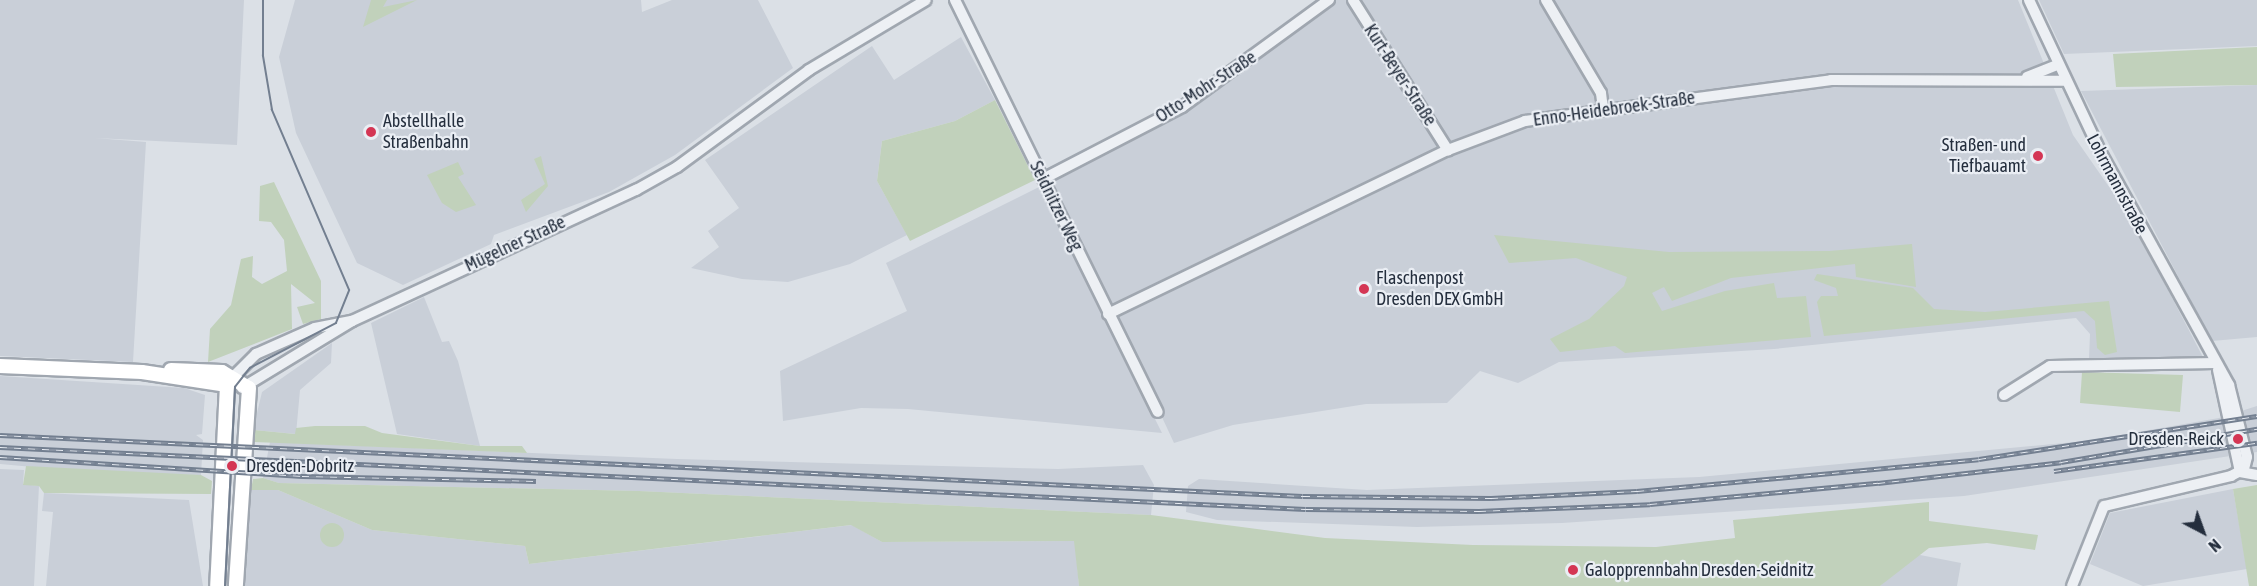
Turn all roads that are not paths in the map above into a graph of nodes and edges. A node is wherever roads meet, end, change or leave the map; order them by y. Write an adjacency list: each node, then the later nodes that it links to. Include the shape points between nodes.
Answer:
1 (926, 0): 7 (street, Mügelner Straße)
2 (955, 0): 13 (street, Seidnitzer Weg)
3 (1329, 0): 13 (street, Otto-Mohr-Straße, via 1182,107)
4 (1353, 0): 12 (street, Kurt-Beyer-Straße)
5 (1546, 0): 11 (street, via 1601,93)
6 (2029, 0): 8 (street, Lohrmannstraße)
7 (911, 4): 15 (street, Mügelner Straße, via 809,70 677,167)
8 (2057, 65): 9 (street, Enno-Heidebroek-Straße); 10 (street, Lohrmannstraße)
9 (2017, 80): 10 (street, Enno-Heidebroek-Straße); 11 (street, Enno-Heidebroek-Straße, via 1831,80)
10 (2064, 81): 17 (street, Lohrmannstraße)
11 (1603, 109): 12 (street, Enno-Heidebroek-Straße, via 1525,120)
12 (1448, 150): 14 (street, Enno-Heidebroek-Straße)
13 (1043, 179): 14 (street, Seidnitzer Weg)
14 (1108, 314): 21 (street, Seidnitzer Weg)
15 (352, 321): 18 (street, Mügelner Straße, via 315,328 278,343 245,360); 19 (street, Mügelner Straße)
16 (0, 366): 18 (main road, via 142,372)
17 (2216, 366): 20 (street, via 2050,366); 22 (street, Lohrmannstraße, via 2229,385 2240,421 2247,464)
18 (229, 381): 19 (main road); 24 (main road)
19 (249, 388): 25 (main road)
20 (2004, 395)
21 (1158, 412)
22 (2240, 472): 23 (street); 26 (street, via 2103,506)
23 (2257, 475)
24 (217, 586)
25 (236, 586)
26 (2072, 586)

